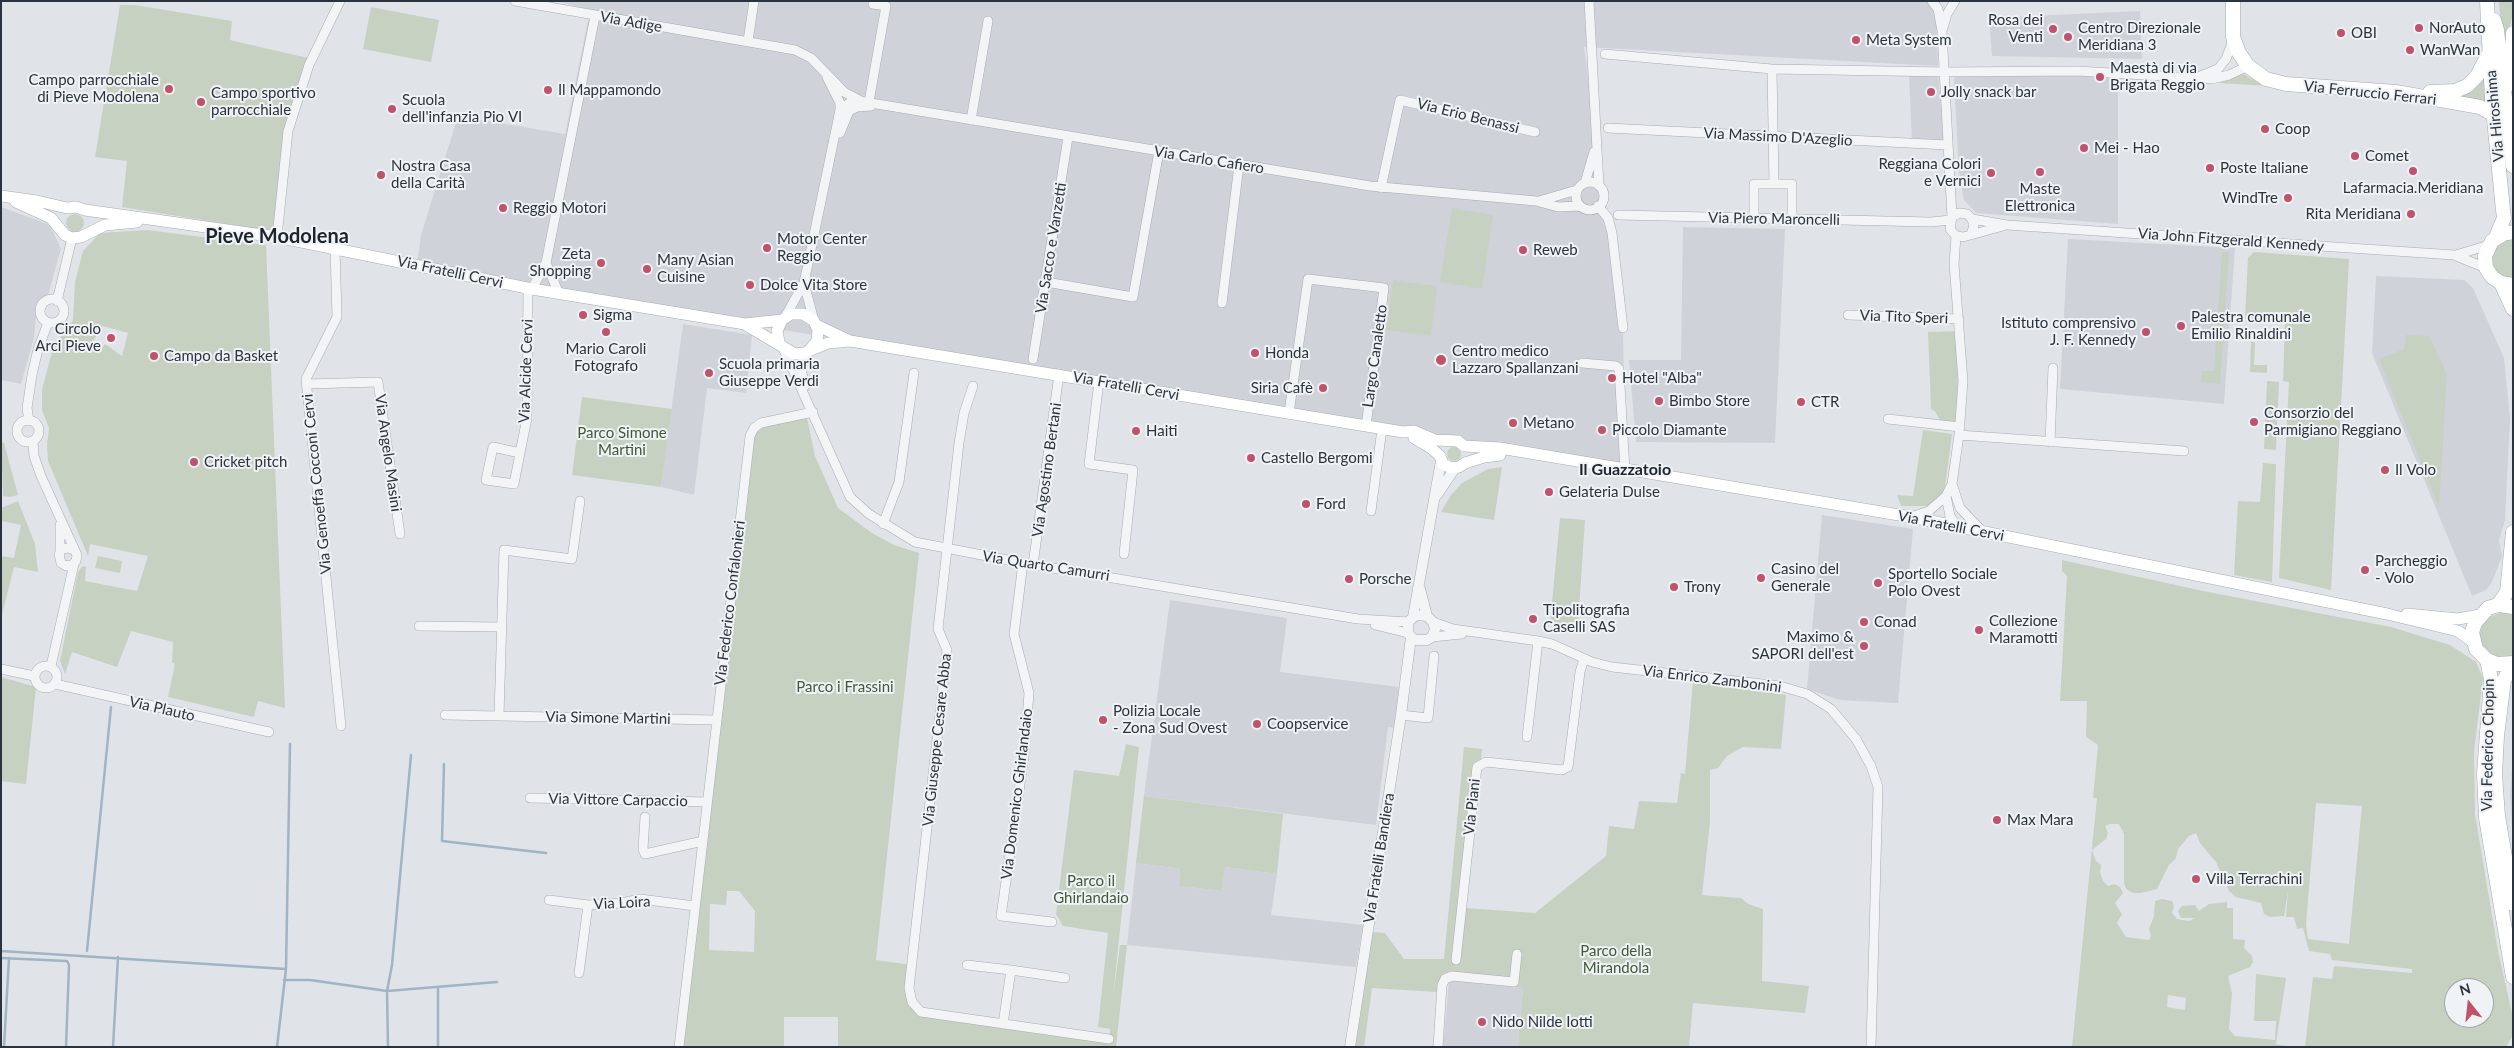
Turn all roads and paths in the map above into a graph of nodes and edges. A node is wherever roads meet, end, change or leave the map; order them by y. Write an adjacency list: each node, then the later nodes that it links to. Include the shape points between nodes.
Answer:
1 (340, 1): 62 (street, via 309,66 288,131)
2 (515, 1): 10 (street, Via Adige)
3 (754, 1): 15 (street)
4 (1589, 1): 34 (street)
5 (1932, 1): 12 (street, via 1938,9)
6 (1955, 1): 12 (street)
7 (2488, 1): 16 (main road, Via Hiroshima); 38 (main road, Via Hiroshima, via 2497,30)
8 (873, 4): 25 (street, via 886,6)
9 (2236, 5): 14 (main road)
10 (595, 16): 15 (street, Via Adige); 67 (street)
11 (988, 21): 29 (street)
12 (1942, 31): 20 (street)
13 (2513, 33): 38 (main road, via 2510,57)
14 (2233, 37): 18 (main road, Via Ferruccio Ferrari); 22 (street, via 2226,59 2218,69)
15 (748, 41): 21 (street, Via Adige, via 804,52)
16 (2489, 52): 23 (main road, Via Hiroshima, via 2478,76 2462,89); 28 (main road, Via Hiroshima)
17 (1605, 54): 19 (street)
18 (2248, 66): 22 (street, via 2212,79); 23 (main road, Via Ferruccio Ferrari, via 2266,79 2286,84)
19 (1772, 69): 20 (street); 32 (street)
20 (1944, 72): 22 (street, via 2077,71); 35 (street)
21 (826, 75): 24 (street, Via Adige, via 844,92); 27 (street, Via Adige, via 840,103)
22 (2194, 78)
23 (2396, 92): 28 (main road, Via Ferruccio Ferrari, via 2480,107)
24 (859, 100): 25 (street, Via Carlo Cafiero); 27 (street, via 848,102)
25 (869, 102): 26 (street, Via Carlo Cafiero)
26 (884, 106): 29 (street, Via Carlo Cafiero); 36 (street, Via Carlo Cafiero, via 852,109)
27 (840, 110): 36 (street, Via Carlo Cafiero)
28 (2494, 116): 64 (main road, Via Hiroshima, via 2504,218)
29 (971, 120): 33 (street, Via Carlo Cafiero)
30 (1608, 128): 32 (street, Via Massimo D'Azeglio)
31 (1535, 132): 43 (street, Via Erio Benassi, via 1400,100)
32 (1773, 136): 35 (street, Via Massimo D'Azeglio); 41 (street)
33 (1068, 137): 37 (street, Via Carlo Cafiero); 69 (street, Via Sacco e Vanzetti)
34 (1596, 142): 40 (street); 42 (street)
35 (1948, 145): 45 (street)
36 (834, 147): 70 (street, Via Carlo Cafiero)
37 (1159, 152): 39 (street, Via Carlo Cafiero); 69 (street, via 1134,297)
38 (2512, 159)
39 (1239, 165): 43 (street, Via Carlo Cafiero); 75 (street)
40 (1585, 183): 42 (street, via 1593,182); 44 (street)
41 (1774, 184): 54 (street, via 1754,184); 55 (street, via 1792,184)
42 (1599, 186): 49 (street, via 1603,196)
43 (1381, 188): 47 (street, Via Carlo Cafiero)
44 (1577, 190): 47 (street, Via Carlo Cafiero); 48 (street)
45 (1951, 194): 53 (street); 59 (street)
46 (5, 197): 50 (main road, Via Fratelli Cervi); 58 (main road, Via Fratelli Cervi, via 51,218)
47 (1536, 201): 48 (street, Via Carlo Cafiero, via 1558,207)
48 (1580, 206): 49 (street, via 1590,209)
49 (1598, 206): 52 (street)
50 (67, 208): 51 (main road, Via Fratelli Cervi, via 76,206); 58 (main road, via 61,215)
51 (85, 210): 56 (main road, Via Fratelli Cervi); 60 (main road, via 91,223)
52 (1613, 216): 54 (street, Via Piero Maroncelli); 83 (street)
53 (1970, 216): 57 (street, Via John Fitzgerald Kennedy); 59 (street, via 1959,213); 59 (street, via 1974,226)
54 (1754, 219): 55 (street, Via Piero Maroncelli)
55 (1792, 219): 59 (street, Via Piero Maroncelli, via 1931,222)
56 (155, 220): 60 (main road, Via Fratelli Cervi, via 105,225); 62 (main road, Via Fratelli Cervi)
57 (2007, 226): 59 (street, Via John Fitzgerald Kennedy); 66 (street, Via John Fitzgerald Kennedy)
58 (60, 228): 63 (main road, Via Fratelli Cervi)
59 (1957, 229): 79 (street, via 1954,264)
60 (88, 232): 63 (main road, Via Fratelli Cervi)
61 (2513, 232): 64 (main road)
62 (277, 237): 65 (main road, Via Fratelli Cervi)
63 (72, 238): 74 (street)
64 (2492, 241): 66 (street, Via John Fitzgerald Kennedy, via 2473,252); 68 (main road, Via Hiroshima, via 2485,256)
65 (335, 248): 72 (main road, Via Fratelli Cervi); 93 (street, Via Genoeffa Cocconi Cervi, via 337,317 306,379)
66 (2454, 256): 68 (street, Via John Fitzgerald Kennedy)
67 (546, 264): 72 (street); 73 (street)
68 (2486, 268): 71 (main road, via 2492,277)
69 (1046, 282): 87 (street, Via Sacco e Vanzetti)
70 (804, 283): 78 (street, Via Carlo Cafiero); 81 (street, Via Carlo Cafiero)
71 (2507, 284): 76 (main road)
72 (530, 289): 73 (main road, Via Fratelli Cervi); 110 (street, Via Alcide Cervi, via 526,418)
73 (559, 294): 82 (main road, Via Fratelli Cervi)
74 (57, 301): 80 (street, via 62,305 64,314 58,322); 80 (street, via 47,300 41,306 40,314)
75 (1222, 303)
76 (2513, 309)
77 (1848, 315): 79 (street, Via Tito Speri)
78 (784, 318): 81 (main road, Via Fratelli Cervi, via 797,313 809,316); 82 (main road, Via Fratelli Cervi); 85 (main road, via 777,331)
79 (1959, 319): 102 (street, via 1963,381)
80 (48, 323): 99 (street, via 32,375 27,408)
81 (815, 323): 84 (main road, Via Fratelli Cervi); 86 (main road, via 817,341)
82 (745, 324): 85 (main road, Via Fratelli Cervi)
83 (1623, 328)
84 (850, 341): 86 (main road, Via Fratelli Cervi, via 828,343); 91 (main road, Via Fratelli Cervi)
85 (781, 345): 86 (main road, Via Fratelli Cervi, via 795,354); 95 (street, Via Quarto Camurri)
86 (809, 350): 95 (street, Via Quarto Camurri, via 801,369)
87 (1033, 360)
88 (1582, 363): 113 (street, via 1619,369)
89 (2053, 368): 106 (street)
90 (914, 374): 121 (street, via 899,482)
91 (1059, 374): 92 (main road, Via Fratelli Cervi); 133 (street, Via Agostino Bertani)
92 (1099, 381): 97 (main road, Via Fratelli Cervi); 129 (street, via 1089,464 1133,470)
93 (307, 384): 125 (street, Via Angelo Masini, via 378,382); 161 (street, Via Genoeffa Cocconi Cervi)
94 (973, 386): 127 (street, Via Giuseppe Cesare Abba, via 959,443)
95 (809, 401): 96 (street, Via Quarto Camurri)
96 (813, 412): 121 (street, Via Quarto Camurri, via 847,492 860,508); 160 (street, Via Federico Confalonieri, via 761,424 750,436)
97 (1289, 413): 100 (main road, Via Fratelli Cervi); 100 (street, Largo Canaletto, via 1308,279 1384,288)
98 (1888, 418): 102 (street)
99 (29, 420): 104 (street, via 39,429 38,436); 104 (street, via 19,426 18,434 22,440)
100 (1366, 426): 101 (main road, Via Fratelli Cervi)
101 (1382, 429): 103 (main road, Via Fratelli Cervi); 118 (street)
102 (1959, 431): 106 (street); 114 (street)
103 (1403, 432): 105 (main road, Via Fratelli Cervi); 111 (main road, Via Fratelli Cervi, via 1422,442)
104 (32, 441): 119 (street, via 34,456)
105 (1450, 441): 107 (main road, Via Fratelli Cervi, via 1458,441); 111 (main road, via 1443,445)
106 (2050, 442): 108 (street)
107 (1464, 446): 109 (main road, Via Fratelli Cervi); 112 (main road, via 1467,454)
108 (2184, 451)
109 (1512, 452): 112 (main road, Via Fratelli Cervi); 113 (main road, Via Fratelli Cervi)
110 (520, 453): 110 (street, Via Alcide Cervi, via 514,484 486,480 493,447)
111 (1440, 458): 112 (main road, Via Fratelli Cervi, via 1447,467); 116 (street, Via Fratelli Bandiera)
112 (1460, 466): 116 (street, Via Fratelli Bandiera)
113 (1625, 470): 120 (main road, Via Fratelli Cervi)
114 (1952, 484): 115 (street); 123 (street, via 1960,508)
115 (1946, 496): 120 (street, via 1929,511); 122 (street, via 1950,516)
116 (1434, 500): 134 (street, Via Fratelli Bandiera)
117 (580, 501): 142 (street, via 572,559 504,550)
118 (1371, 511)
119 (58, 515): 126 (street); 128 (street)
120 (1911, 517): 122 (main road, Via Fratelli Cervi)
121 (883, 524): 127 (street, Via Quarto Camurri, via 915,542)
122 (1958, 526): 123 (main road, Via Fratelli Cervi)
123 (1984, 532): 138 (main road, Via Fratelli Cervi)
124 (2513, 532): 136 (main road, via 2507,592)
125 (400, 534)
126 (74, 550): 128 (street, via 68,548); 131 (street, via 77,558)
127 (947, 550): 130 (street, Via Quarto Camurri); 180 (street, Via Giuseppe Cesare Abba, via 938,629 947,650 909,988 912,1002 921,1012)
128 (60, 552): 132 (street)
129 (1124, 554)
130 (1023, 563): 133 (street, Via Quarto Camurri); 172 (street, Via Domenico Ghirlandaio, via 1014,634 1029,693 1024,756 1002,916)
131 (74, 564): 132 (street); 135 (street)
132 (63, 565): 135 (street)
133 (1033, 565): 143 (street, Via Quarto Camurri)
134 (1420, 586): 140 (street, Via Fratelli Bandiera); 143 (street, Via Fratelli Bandiera)
135 (66, 597): 152 (street)
136 (2498, 605): 137 (main road); 139 (main road, Via Fratelli Cervi)
137 (2513, 607)
138 (2387, 614): 139 (main road, Via Fratelli Cervi, via 2458,619); 147 (main road, Via Fratelli Cervi, via 2458,631)
139 (2480, 615): 147 (main road, via 2475,623)
140 (1430, 619): 143 (street, via 1420,614); 144 (street, Via Enrico Zambonini, via 1453,629); 145 (street, Via Fratelli Bandiera, via 1434,629)
141 (419, 626): 142 (street)
142 (501, 627): 159 (street)
143 (1410, 627): 145 (street); 154 (street, Via Fratelli Bandiera)
144 (1482, 633): 145 (street, Via Enrico Zambonini); 146 (street, Via Enrico Zambonini)
145 (1428, 639): 154 (street, Via Fratelli Bandiera, via 1414,655)
146 (1538, 641): 149 (street, Via Enrico Zambonini); 163 (street)
147 (2473, 642): 150 (main road, Via Fratelli Cervi)
148 (1434, 656): 157 (street, via 1428,718)
149 (1584, 659): 174 (street, Via Piani, via 1568,767 1562,770 1486,762 1477,767); 185 (street, Via Enrico Zambonini, via 1612,667 1780,686 1820,701 1850,729 1871,766 1878,793)
150 (2487, 660): 151 (main road); 178 (main road, Via Federico Chopin, via 2491,679 2484,774 2486,818)
151 (2513, 664): 169 (main road, Via Federico Chopin, via 2504,680 2495,775 2498,816)
152 (51, 666): 155 (street, via 41,667); 156 (street, via 58,675)
153 (1, 669): 155 (street, Via Plauto)
154 (1408, 670): 157 (street, Via Fratelli Bandiera)
155 (34, 676): 156 (street, Via Plauto, via 42,687)
156 (54, 684): 162 (street, Via Plauto)
157 (1401, 715): 183 (street, Via Fratelli Bandiera)
158 (445, 716): 159 (street, Via Simone Martini)
159 (499, 716): 160 (street, Via Simone Martini)
160 (717, 720): 165 (street, Via Federico Confalonieri)
161 (341, 726)
162 (269, 732)
163 (1527, 737)
164 (530, 798): 165 (street, Via Vittore Carpaccio)
165 (707, 802): 167 (street, Via Federico Confalonieri)
166 (645, 817): 167 (street, via 645,854)
167 (703, 841): 171 (street, Via Federico Confalonieri)
168 (549, 900): 170 (street, Via Loira)
169 (2513, 904)
170 (588, 905): 171 (street, Via Loira, via 640,899); 177 (street)
171 (695, 906): 182 (street, Via Federico Confalonieri)
172 (1052, 922)
173 (1517, 954): 184 (street, via 1514,982 1452,976 1445,979)
174 (1456, 960)
175 (967, 965): 176 (street)
176 (1011, 970): 179 (street); 180 (street)
177 (579, 973)
178 (2513, 977)
179 (1065, 978)
180 (1003, 1024): 181 (street, Via Giuseppe Cesare Abba)
181 (1109, 1039)
182 (679, 1047)
183 (1350, 1047)
184 (1438, 1047)
185 (1871, 1047)

